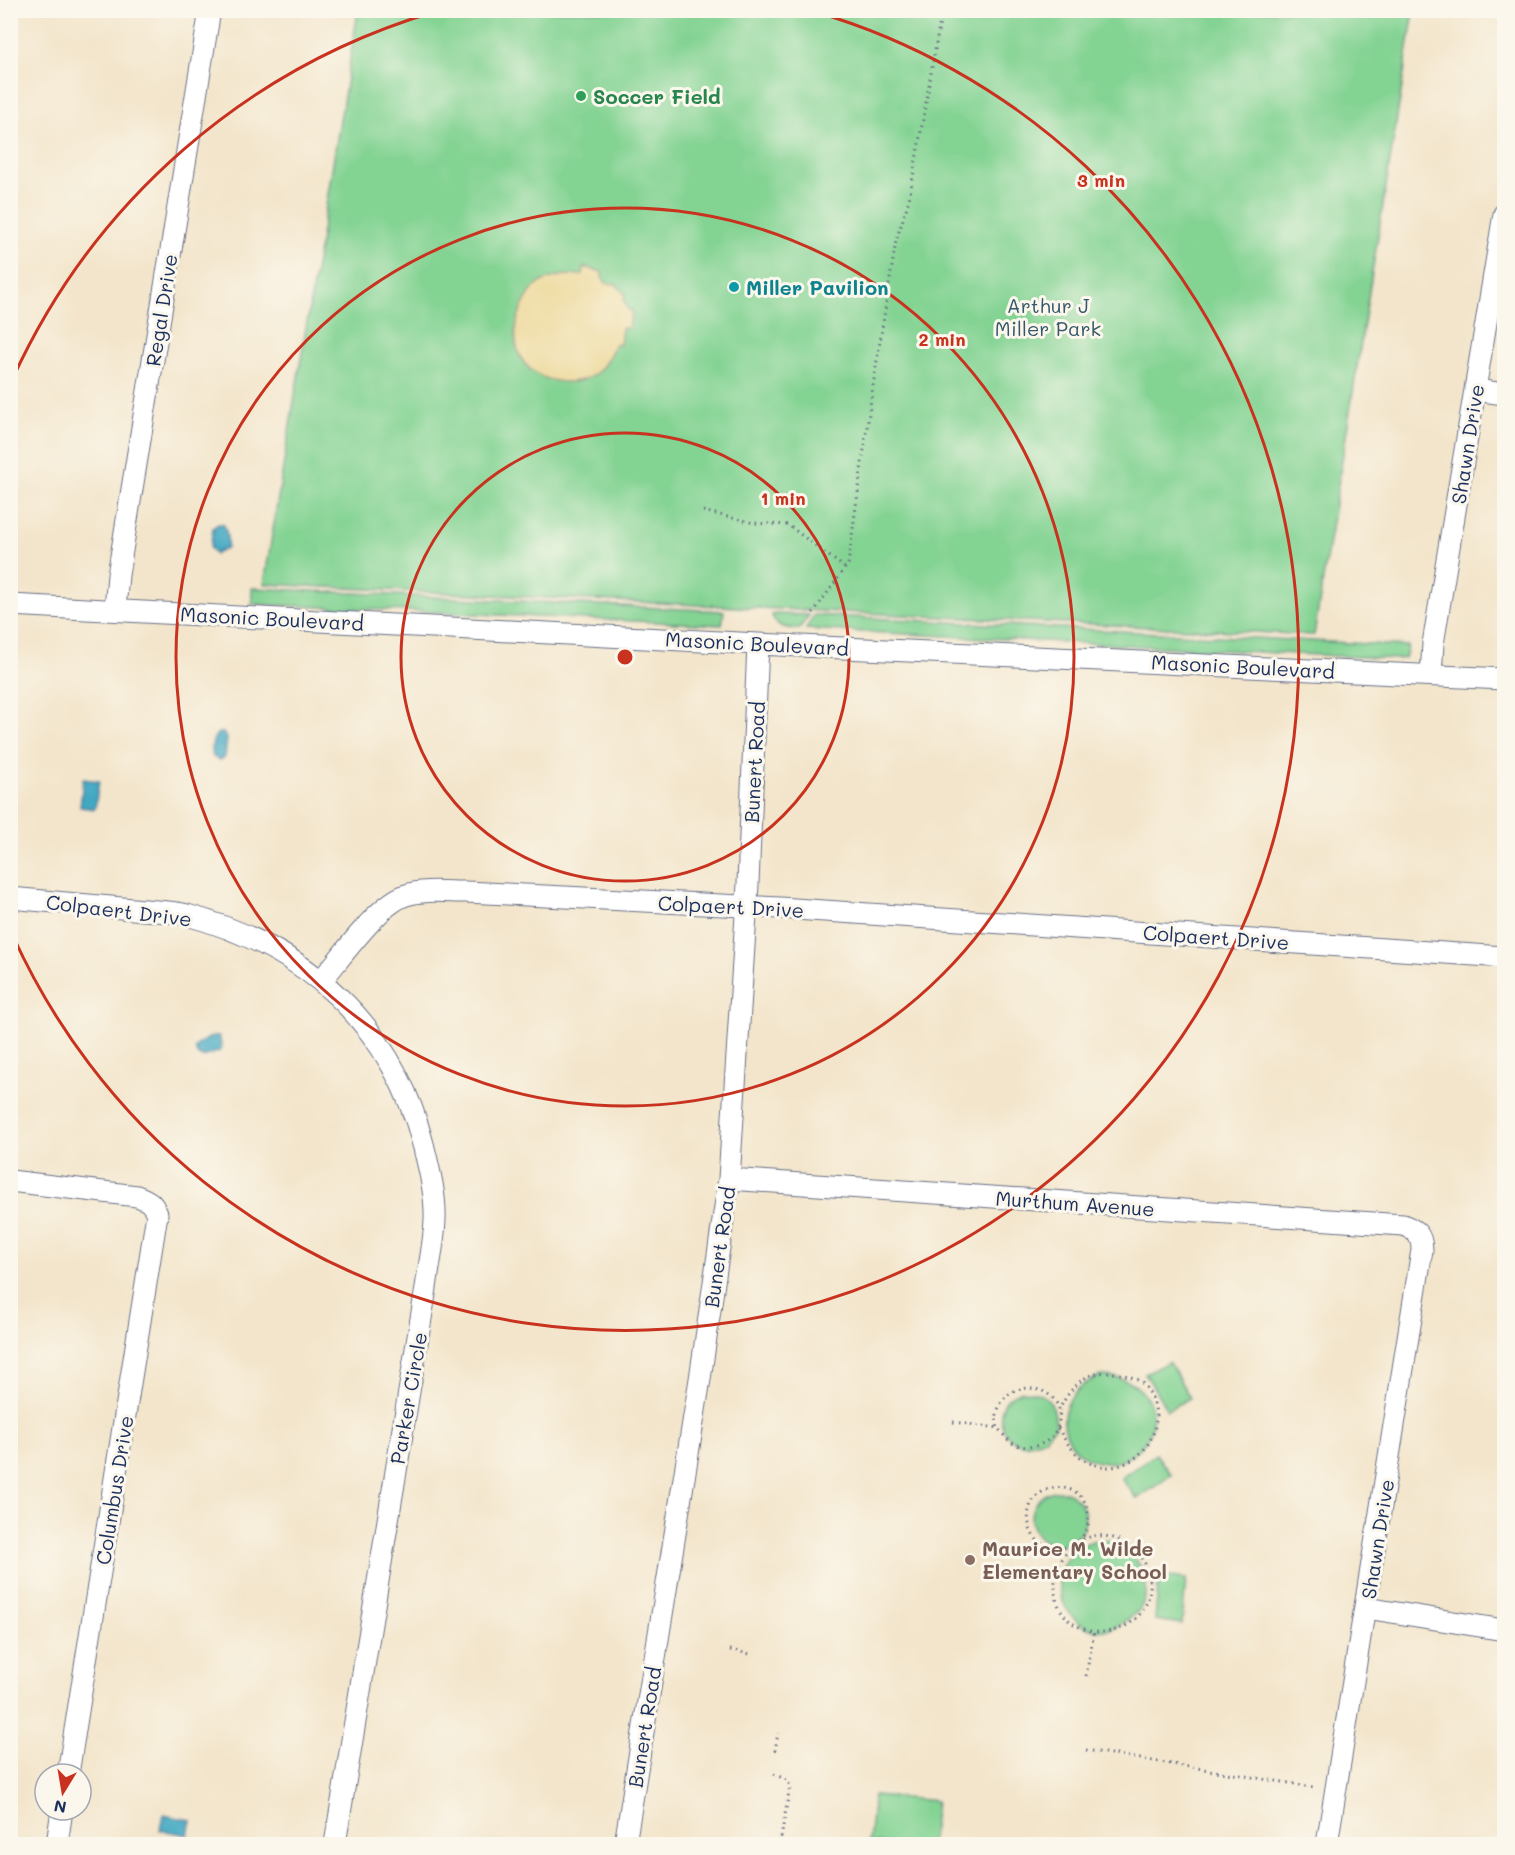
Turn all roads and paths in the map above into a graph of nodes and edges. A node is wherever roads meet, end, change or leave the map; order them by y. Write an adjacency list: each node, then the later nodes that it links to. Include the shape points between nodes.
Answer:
1 (210, 10): 9 (street, Regal Drive)
2 (942, 10): 7 (path, via 909,200 896,241)
3 (1504, 214): 4 (street, Shawn Drive)
4 (1476, 390): 5 (street); 12 (street, Shawn Drive)
5 (1504, 394)
6 (703, 511): 7 (path, via 754,523 788,525)
7 (845, 568): 10 (path)
8 (10, 605): 9 (street, Masonic Boulevard)
9 (115, 609): 11 (street, Masonic Boulevard)
10 (813, 613)
11 (758, 644): 12 (street, Masonic Boulevard); 15 (street, Bunert Road)
12 (1431, 675): 13 (street, Masonic Boulevard)
13 (1504, 679)
14 (10, 898): 17 (street, Colpaert Drive, via 184,914 252,937)
15 (747, 906): 16 (street, Colpaert Drive); 17 (street, Colpaert Drive, via 466,892 405,895 372,921); 18 (street, Bunert Road)
16 (1504, 957)
17 (321, 981): 41 (street, Parker Circle, via 351,1008 399,1076 416,1116 435,1218)
18 (729, 1179): 20 (street, Murthum Avenue, via 1402,1226); 42 (street, Bunert Road)
19 (10, 1181): 36 (street, Columbus Drive, via 137,1196 147,1199 157,1214)
20 (1418, 1234): 27 (street, Shawn Drive, via 1422,1250)
21 (1059, 1410): 23 (path, via 1048,1394 1033,1387 1021,1389 1007,1395 1000,1405 995,1420); 24 (path); 24 (path, via 1076,1384 1106,1371 1143,1384 1155,1412 1155,1429 1136,1458 1121,1466 1102,1467 1068,1447)
22 (953, 1422): 23 (path)
23 (998, 1428): 24 (path, via 1012,1443 1029,1448 1048,1442)
24 (1058, 1428)
25 (1077, 1542): 26 (path); 26 (path, via 1089,1525 1084,1500 1065,1488 1039,1493 1029,1504 1030,1533 1052,1549); 29 (path, via 1109,1537 1139,1554 1148,1569 1150,1593 1142,1614 1126,1627 1108,1633)
26 (1073, 1546): 29 (path, via 1059,1563 1054,1591 1066,1617)
27 (1366, 1608): 28 (street); 44 (street, Shawn Drive)
28 (1504, 1630)
29 (1094, 1632): 32 (path)
30 (730, 1650): 31 (path)
31 (750, 1654)
32 (1086, 1676)
33 (778, 1733): 35 (path)
34 (1086, 1750): 38 (path)
35 (775, 1751)
36 (70, 1762)
37 (774, 1774): 43 (path, via 790,1786)
38 (1313, 1787)
39 (60, 1822): 40 (street)
40 (57, 1845)
41 (334, 1845)
42 (625, 1845)
43 (780, 1845)
44 (1327, 1845)

